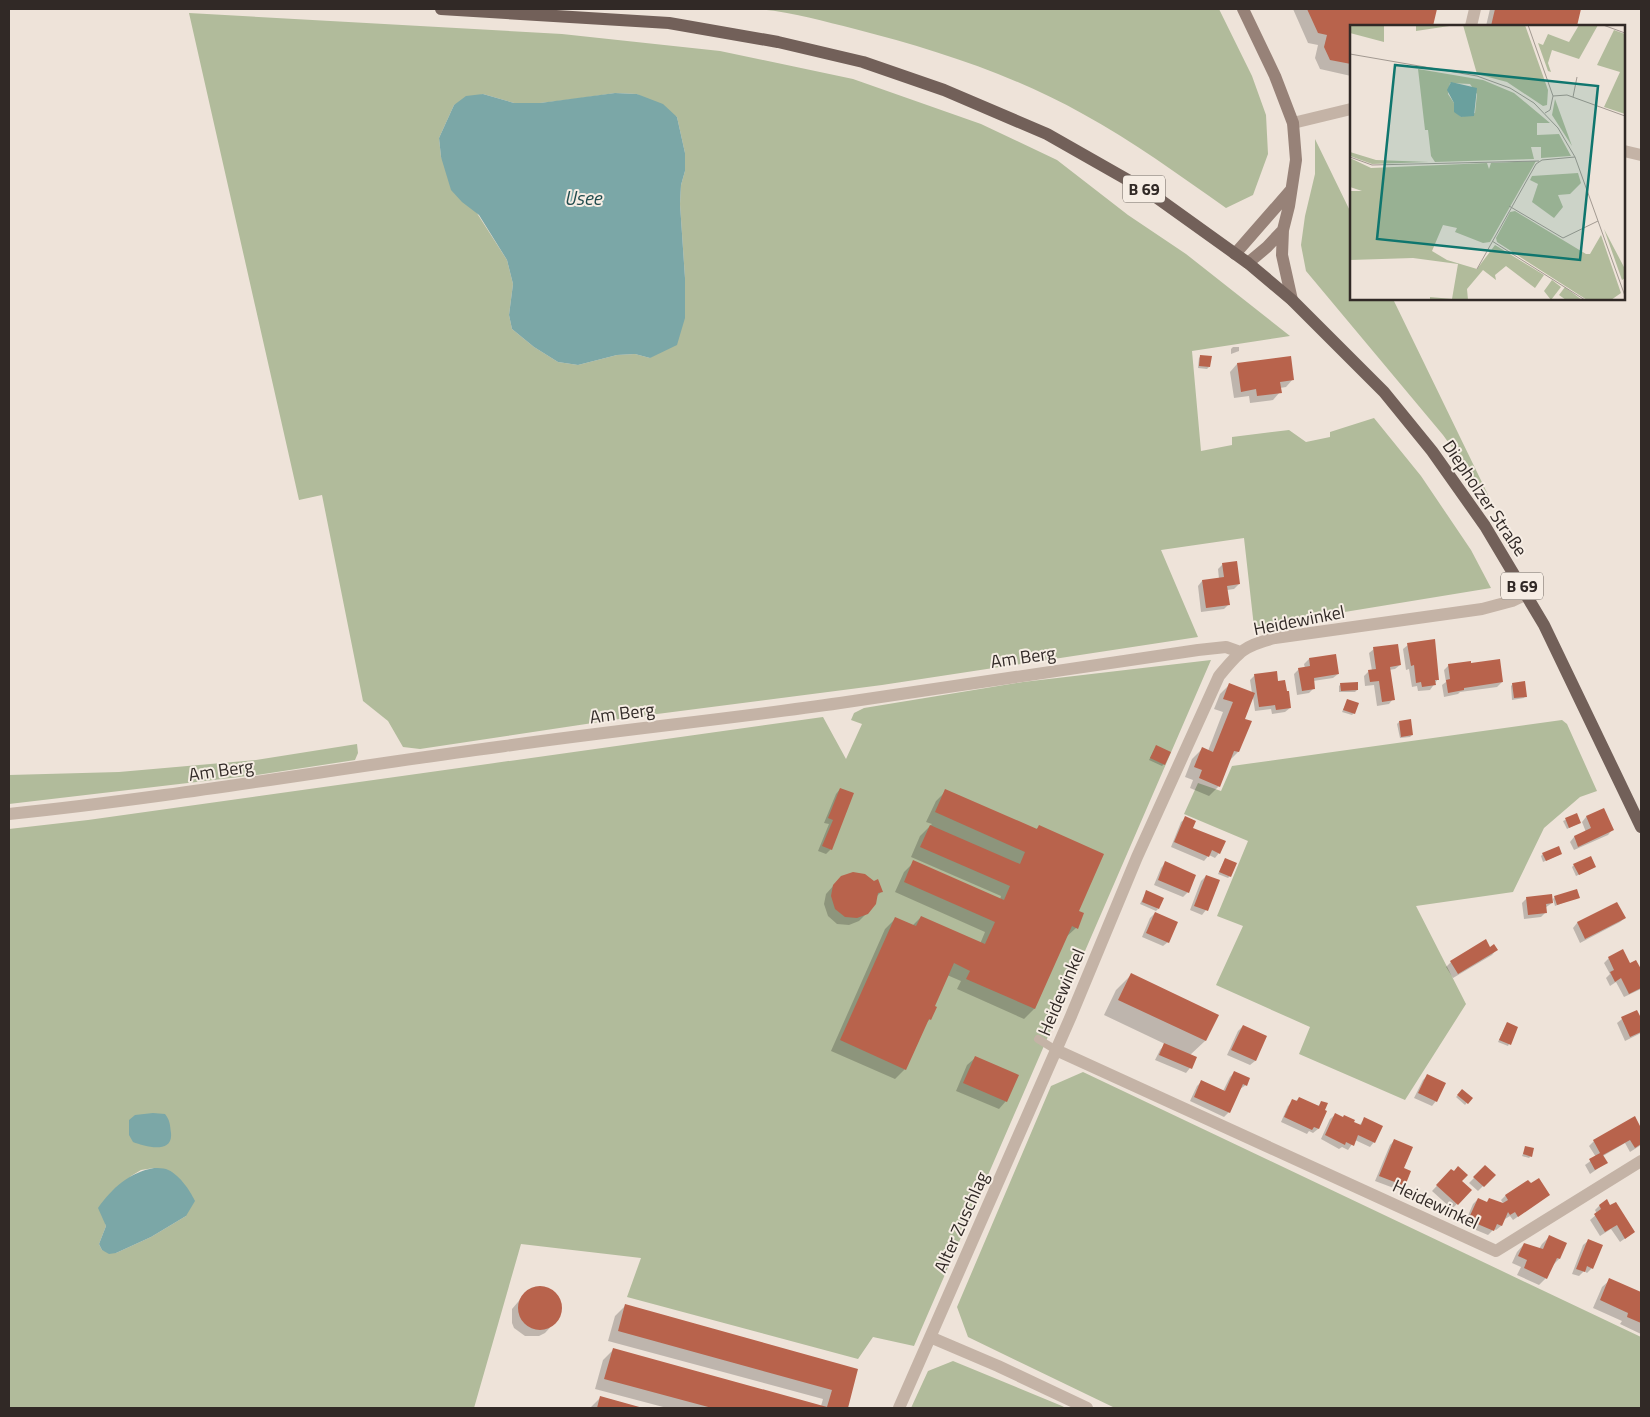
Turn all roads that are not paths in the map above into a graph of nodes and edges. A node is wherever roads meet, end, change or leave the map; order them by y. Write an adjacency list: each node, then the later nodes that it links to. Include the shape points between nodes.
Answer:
1 (441, 9): 11 (main road, B 69, via 669,23 778,42 863,62 944,90 1047,134 1149,192)
2 (1243, 9): 6 (main road)
3 (1475, 9): 4 (street)
4 (1472, 25)
5 (1350, 109): 6 (street)
6 (1293, 123): 9 (main road, via 1296,160)
7 (1625, 151): 8 (street)
8 (1641, 155)
9 (1291, 190): 10 (main road); 11 (main road)
10 (1283, 230): 12 (main road); 13 (main road, via 1282,255)
11 (1235, 254): 12 (main road, Diepholzer Straße / B 69)
12 (1248, 263): 13 (main road, Diepholzer Straße / B 69)
13 (1292, 300): 14 (main road, Diepholzer Straße / B 69, via 1384,392 1432,451 1485,526)
14 (1527, 594): 15 (street, Heidewinkel, via 1482,609 1275,638 1257,642); 17 (main road, Diepholzer Straße / B 69)
15 (1240, 652): 16 (street, Am Berg, via 1226,647 839,703 503,746 260,783); 19 (street, Heidewinkel, via 1219,676 1137,857)
16 (9, 814)
17 (1641, 826)
18 (1038, 1040): 19 (lane)
19 (1056, 1050): 20 (street, Heidewinkel, via 1496,1251); 21 (street, Alter Zuschlag)
20 (1641, 1161)
21 (930, 1337): 22 (street, Alter Zuschlag); 23 (street)
22 (899, 1408)
23 (1087, 1408)

